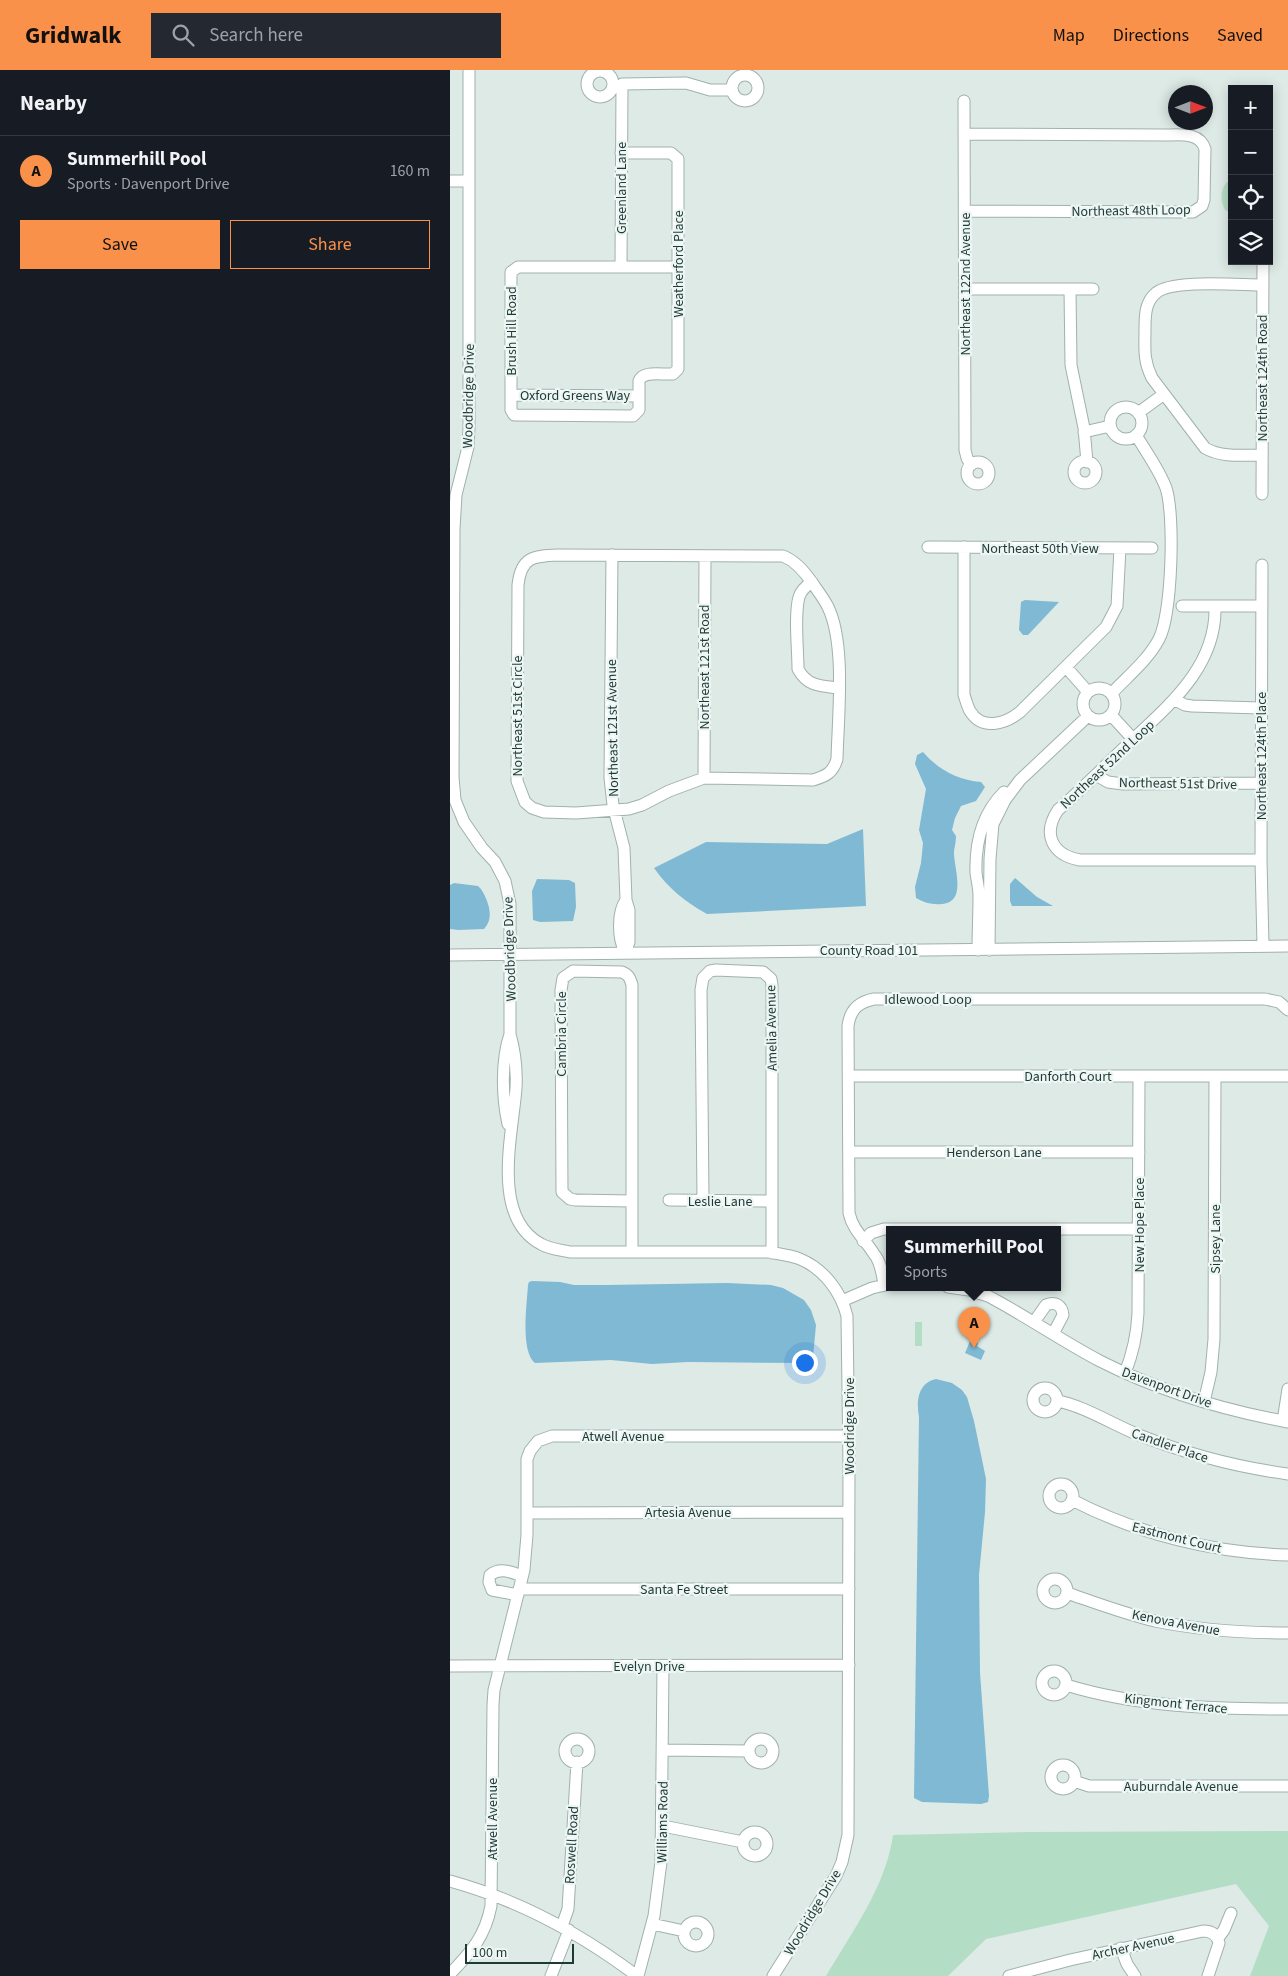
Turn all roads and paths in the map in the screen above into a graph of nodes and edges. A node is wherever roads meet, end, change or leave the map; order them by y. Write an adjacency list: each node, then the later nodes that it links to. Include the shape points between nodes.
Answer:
1 (469, 70): 10 (street, Woodbridge Drive)
2 (600, 71): 3 (street, via 607,74); 3 (street, via 589,78 587,86 591,94)
3 (612, 88): 4 (street, via 686,83 710,90); 6 (street, Greenland Lane); 6 (street, via 612,100)
4 (732, 90)
5 (964, 100): 7 (street, Northeast 122nd Avenue)
6 (622, 108): 8 (street, Greenland Lane)
7 (965, 134): 11 (street, Northeast 122nd Avenue); 11 (street, Northeast 48th Loop, via 1166,135 1197,137 1205,148 1204,200 1202,206 1193,212)
8 (621, 153): 13 (street, Greenland Lane); 14 (street, Weatherford Place, via 671,153 677,157)
9 (450, 181): 10 (street)
10 (469, 181): 30 (street, Woodbridge Drive, via 469,428)
11 (965, 211): 16 (street, Northeast 122nd Avenue)
12 (1263, 265): 15 (street, Northeast 124th Road)
13 (621, 267): 14 (street, Brush Hill Road); 20 (street, Brush Hill Road, via 514,269)
14 (678, 267): 21 (street, Weatherford Place, via 678,369 673,374 643,375 639,380)
15 (1263, 285): 19 (street, via 1180,285 1164,287 1154,294 1145,315 1146,365); 26 (street, Northeast 124th Road)
16 (965, 289): 17 (street); 28 (street, Northeast 122nd Avenue, via 965,450)
17 (1070, 289): 18 (street); 24 (street, via 1071,365)
18 (1093, 289)
19 (1164, 394): 22 (street); 26 (street, via 1205,448 1222,455)
20 (511, 395): 21 (street, Oxford Greens Way); 21 (street, Brush Hill Road, via 511,410 517,416 632,416 638,412)
21 (638, 396)
22 (1138, 413): 23 (street, via 1130,408 1117,410); 25 (street, via 1142,422)
23 (1110, 426): 24 (street); 25 (street, via 1123,439)
24 (1084, 432): 27 (street)
25 (1136, 435): 45 (street, via 1166,488 1169,505 1169,593 1160,638 1140,665)
26 (1262, 455): 29 (street, Northeast 124th Road)
27 (1087, 462)
28 (971, 465)
29 (1262, 494)
30 (452, 529): 61 (street, Woodbridge Drive, via 455,800 464,822 495,862 505,881 510,904)
31 (928, 547): 32 (street, Northeast 50th View)
32 (964, 547): 33 (street, Northeast 50th View); 42 (street, via 964,695 970,711 980,720 992,724 1008,721)
33 (1120, 548): 34 (street, Northeast 50th View); 42 (street, via 1118,606 1106,628)
34 (1152, 548)
35 (612, 555): 36 (street, Northeast 51st Circle); 54 (street, Northeast 121st Avenue, via 610,770); 54 (street, Northeast 51st Circle, via 541,556 533,557 522,566 518,585 517,781 525,802 544,812)
36 (705, 556): 38 (street, Northeast 51st Circle, via 783,556 791,559); 52 (street, Northeast 121st Road)
37 (1262, 565): 41 (street, Northeast 124th Place)
38 (812, 582): 43 (street, Northeast 51st Circle, via 828,608 837,638); 43 (street, via 799,596 798,669 810,684)
39 (1182, 606): 40 (street)
40 (1215, 606): 41 (street); 46 (street, Northeast 52nd Loop, via 1215,624 1205,655 1194,677)
41 (1262, 606): 47 (street, Northeast 124th Place)
42 (1066, 667): 44 (street)
43 (838, 688): 52 (street, Northeast 51st Circle, via 837,759 828,774 813,780)
44 (1088, 692): 45 (street, via 1097,687); 48 (street, via 1083,701)
45 (1112, 693): 49 (street, via 1116,702)
46 (1175, 700): 47 (street, via 1192,706); 50 (street, Northeast 52nd Loop)
47 (1262, 708): 53 (street, Northeast 124th Place)
48 (1088, 716): 49 (street, via 1102,720); 58 (street, via 1020,780 993,824)
49 (1111, 716): 50 (street)
50 (1133, 739): 51 (street, Northeast 52nd Loop)
51 (1096, 775): 53 (street, Northeast 51st Drive, via 1108,782 1123,784); 55 (street, Northeast 52nd Loop, via 1053,817 1050,836 1064,856 1080,860)
52 (704, 778): 54 (street, Northeast 51st Circle, via 670,790 642,805)
53 (1261, 784): 55 (street, Northeast 124th Place)
54 (614, 811): 59 (street, Northeast 121st Avenue, via 624,848 626,900 621,908 621,944)
55 (1261, 860): 56 (street, Northeast 124th Place)
56 (1263, 946): 57 (street, County Road 101); 58 (street, County Road 101)
57 (1288, 946)
58 (984, 950): 59 (street, County Road 101)
59 (625, 952): 61 (street, County Road 101)
60 (450, 954): 61 (street, County Road 101)
61 (510, 954): 67 (street, Woodbridge Drive, via 510,1034 516,1085)
62 (1288, 1010): 63 (street, Idlewood Loop, via 1279,1002 1265,999 866,1000 855,1008 849,1019)
63 (848, 1076): 64 (street, Danforth Court); 68 (street, Idlewood Loop)
64 (1139, 1076): 65 (street, Danforth Court); 69 (street, New Hope Place)
65 (1215, 1076): 66 (street, Danforth Court); 89 (street, Sipsey Lane, via 1214,1329 1211,1372)
66 (1288, 1076)
67 (510, 1133): 78 (street, Woodridge Drive, via 511,1203 515,1216 531,1238 541,1245 570,1252)
68 (848, 1152): 69 (street, Henderson Lane); 77 (street, Idlewood Loop, via 849,1213)
69 (1139, 1152): 76 (street, New Hope Place)
70 (669, 1200): 71 (street, Leslie Lane)
71 (703, 1200): 73 (street, Leslie Lane); 73 (street, Amelia Avenue, via 702,984 710,971 725,970 759,971 771,979)
72 (632, 1201): 72 (street, Cambria Circle, via 576,1200 562,1192 562,983 567,974 573,972 622,972 630,979); 78 (street, Cambria Circle)
73 (772, 1201): 79 (street, Amelia Avenue)
74 (886, 1229): 77 (street, via 871,1233)
75 (1061, 1229): 76 (street)
76 (1138, 1229): 86 (street, New Hope Place, via 1137,1335)
77 (863, 1241): 80 (street, Idlewood Loop, via 875,1254)
78 (632, 1252): 79 (street, Woodridge Drive)
79 (772, 1252): 83 (street, Woodridge Drive, via 800,1259 812,1266 833,1286)
80 (886, 1281)
81 (886, 1284): 83 (street)
82 (972, 1291): 84 (street, Davenport Drive, via 988,1296)
83 (842, 1300): 91 (street, Woodridge Drive, via 848,1328)
84 (1034, 1322): 85 (street, Davenport Drive); 85 (street, via 1046,1304 1055,1303 1063,1315)
85 (1053, 1334): 86 (street, Davenport Drive)
86 (1125, 1373): 89 (street, Davenport Drive)
87 (1288, 1389): 90 (street)
88 (1057, 1401): 92 (street, Candler Place, via 1183,1450)
89 (1204, 1402): 90 (street, Davenport Drive)
90 (1285, 1421)
91 (849, 1436): 94 (street, Woodridge Drive); 95 (street, Atwell Avenue, via 544,1438 533,1445 527,1459)
92 (1288, 1474)
93 (1072, 1500): 96 (street, Eastmont Court, via 1115,1520 1173,1539 1238,1551)
94 (849, 1512): 95 (street, Artesia Avenue); 98 (street, Woodridge Drive)
95 (527, 1513): 97 (street, Atwell Avenue)
96 (1288, 1555)
97 (522, 1576): 99 (street, Atwell Avenue); 99 (street, via 505,1570 496,1570 490,1575 492,1590)
98 (849, 1589): 99 (street, Santa Fe Street); 102 (street, Woodridge Drive)
99 (518, 1592): 104 (street, Atwell Avenue)
100 (1066, 1593): 101 (street, Kenova Avenue, via 1121,1612 1180,1625 1227,1632)
101 (1288, 1633)
102 (849, 1665): 105 (street, Evelyn Drive); 127 (street, Woodridge Drive, via 846,1848 832,1882)
103 (450, 1666): 104 (street, Evelyn Drive)
104 (500, 1666): 105 (street, Evelyn Drive); 116 (street, Atwell Avenue, via 493,1705)
105 (663, 1666): 108 (street, Williams Road)
106 (1066, 1685): 107 (street, Kingmont Terrace, via 1168,1705)
107 (1288, 1709)
108 (663, 1750): 109 (street); 113 (street, Williams Road)
109 (750, 1751)
110 (577, 1762): 119 (street, Roswell Road)
111 (1074, 1781): 112 (street, Auburndale Avenue, via 1089,1786)
112 (1288, 1786)
113 (663, 1826): 114 (street); 118 (street, Williams Road)
114 (743, 1842)
115 (450, 1881): 116 (street)
116 (491, 1894): 119 (street); 124 (street, Atwell Avenue, via 485,1930)
117 (1231, 1913): 121 (street)
118 (652, 1924): 120 (street); 126 (street, Williams Road)
119 (565, 1928): 125 (street, Roswell Road); 126 (street, via 602,1949)
120 (684, 1931)
121 (1218, 1938): 122 (street, Archer Avenue, via 1212,1932 1203,1931); 130 (street, via 1218,1949)
122 (1122, 1948): 123 (street, Archer Avenue); 129 (street)
123 (1045, 1971): 128 (street, Archer Avenue)
124 (450, 1974)
125 (551, 1976)
126 (637, 1976)
127 (773, 1976)
128 (1009, 1976)
129 (1135, 1976)
130 (1208, 1976)

